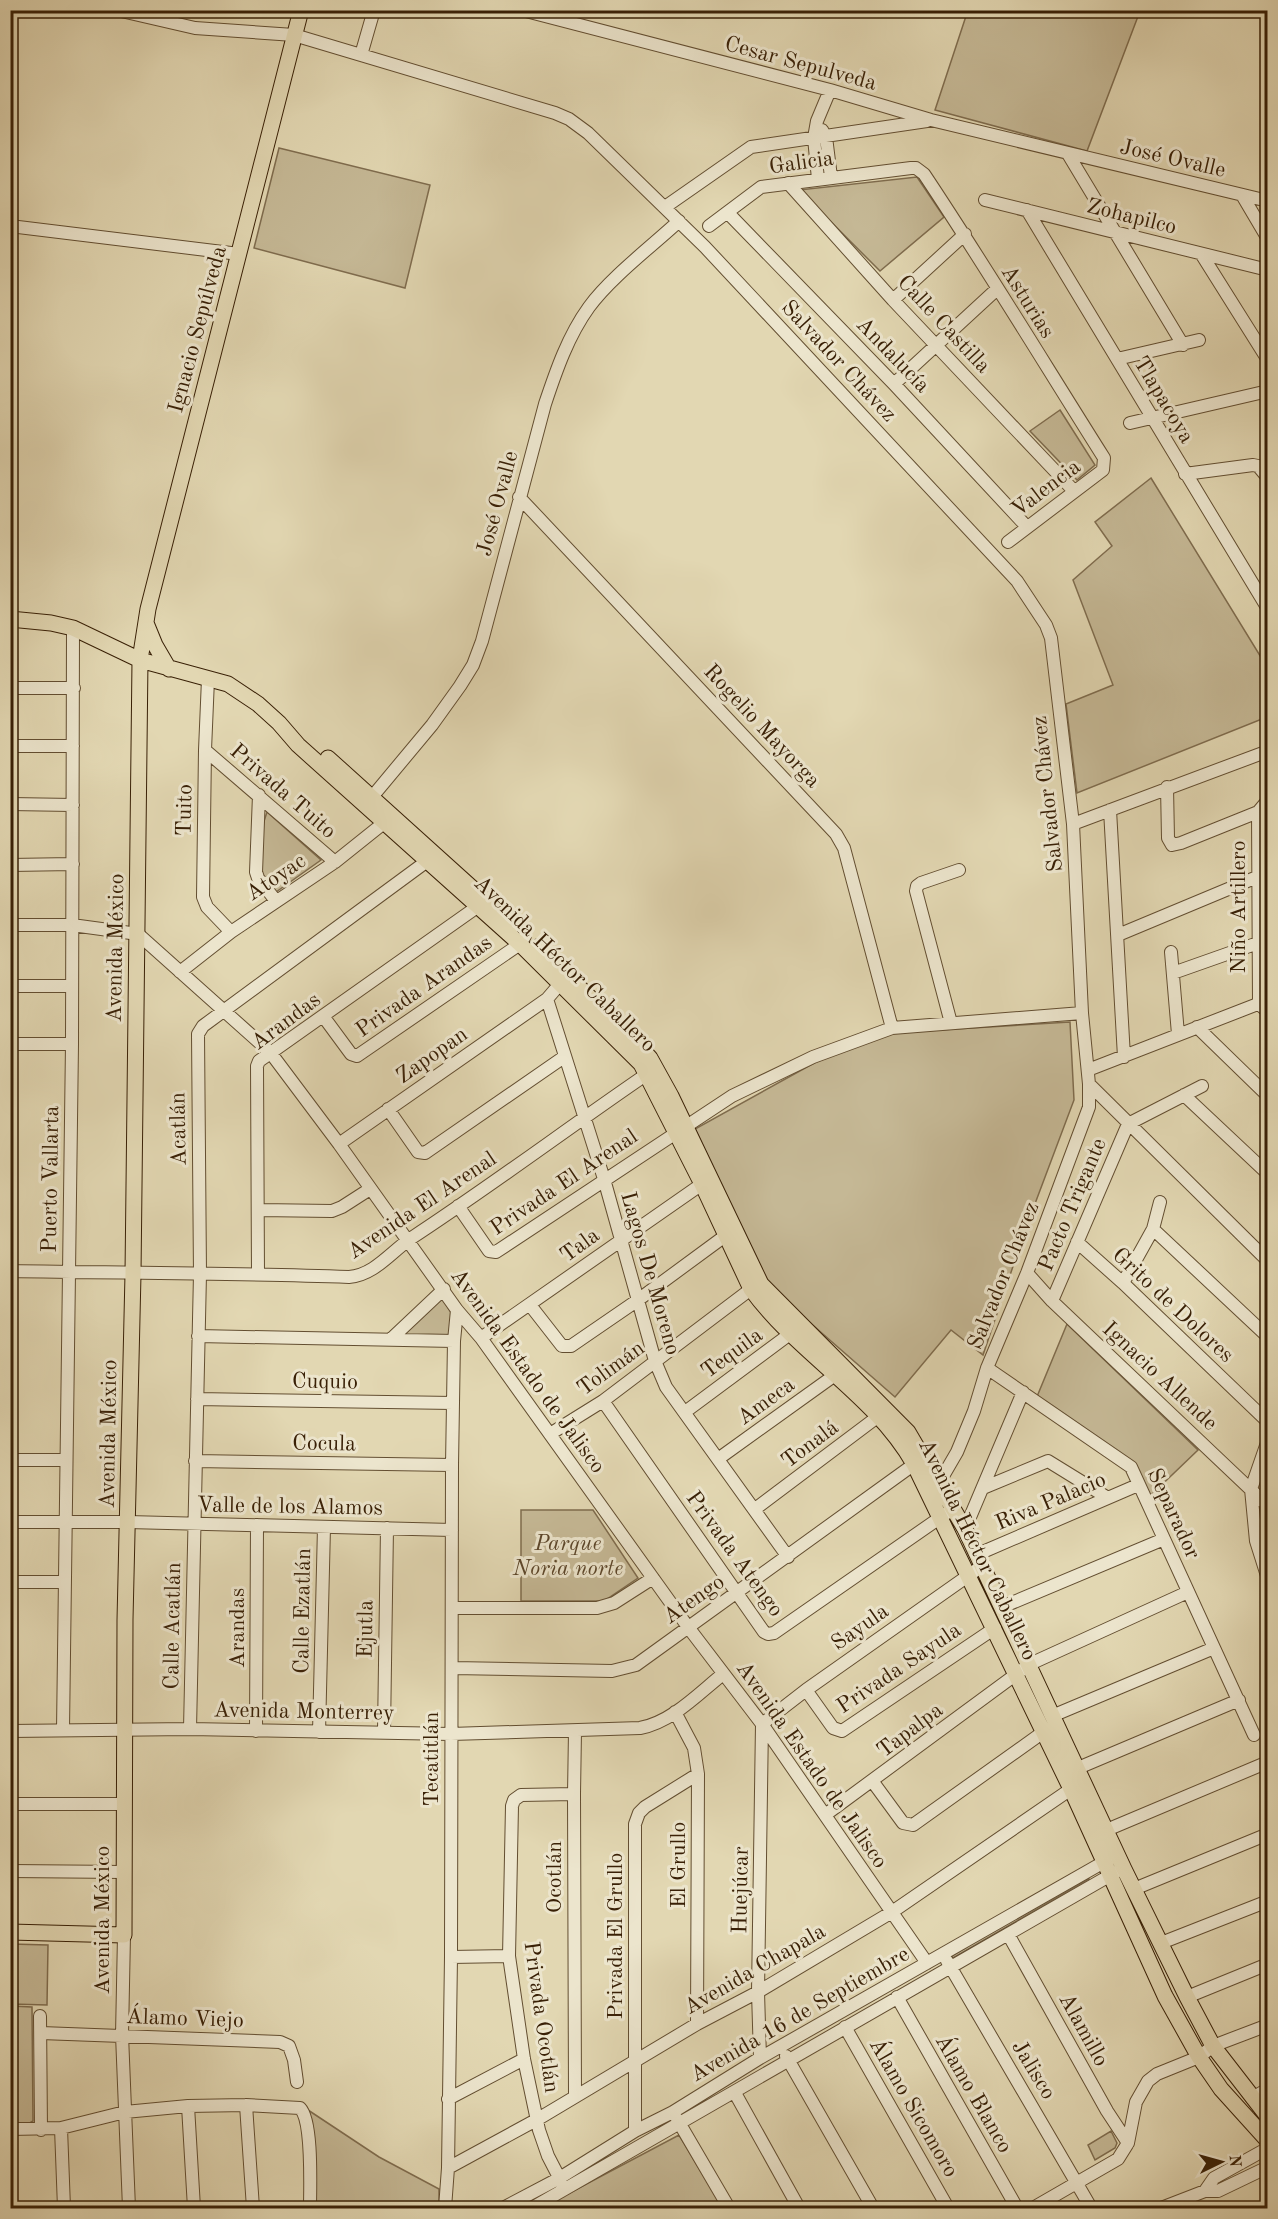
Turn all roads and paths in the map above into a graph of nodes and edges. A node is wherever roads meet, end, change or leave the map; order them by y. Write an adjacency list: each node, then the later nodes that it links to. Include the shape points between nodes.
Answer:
1 (117, 10): 5 (street, Salvador Chávez, via 195,28)
2 (301, 10): 5 (main road, Ignacio Sepúlveda)
3 (374, 10): 6 (street)
4 (522, 10): 7 (street, Cesar Sepulveda)
5 (294, 35): 6 (street, Salvador Chávez); 27 (main road, Ignacio Sepúlveda)
6 (361, 55): 18 (street, Salvador Chávez, via 569,119)
7 (830, 90): 8 (street, Cesar Sepulveda); 9 (street, via 817,122)
8 (931, 120): 9 (street); 10 (street, Cesar Sepulveda)
9 (820, 137): 12 (street); 13 (street); 18 (street, via 751,147)
10 (1068, 154): 15 (street, José Ovalle); 24 (street)
11 (911, 168): 12 (street, Galicia); 25 (street, Asturias, via 924,174)
12 (831, 177): 13 (street, Galicia)
13 (818, 179): 14 (street, Galicia)
14 (788, 183): 20 (street, Galicia, via 761,187); 31 (street, Calle Castilla)
15 (1242, 195): 17 (street, José Ovalle); 26 (street)
16 (985, 200): 19 (street, Zohapilco)
17 (1268, 201)
18 (665, 207): 21 (street, Salvador Chávez)
19 (1027, 210): 24 (street, Zohapilco); 35 (street, Tlapacoya)
20 (728, 213): 23 (street, Galicia); 37 (street, Andalucía)
21 (680, 222): 45 (street, José Ovalle, via 603,290 576,329 556,370); 70 (street, Salvador Chávez, via 1017,581 1036,608 1051,638)
22 (10, 226): 27 (street)
23 (709, 226)
24 (1114, 232): 28 (street, Zohapilco); 34 (street)
25 (964, 234): 30 (street, Asturias); 31 (street)
26 (1268, 239)
27 (239, 254): 50 (main road, Ignacio Sepúlveda)
28 (1202, 255): 29 (street, Zohapilco); 36 (street)
29 (1268, 270)
30 (997, 289): 33 (street); 41 (street, Asturias)
31 (893, 300): 33 (street, Calle Castilla)
32 (1199, 340): 34 (street)
33 (937, 345): 37 (street); 44 (street, Calle Castilla)
34 (1183, 345): 35 (street)
35 (1117, 358): 39 (street, Tlapacoya)
36 (1268, 360)
37 (894, 384): 46 (street, Andalucía)
38 (1268, 391): 39 (street)
39 (1152, 418): 40 (street); 42 (street, Tlapacoya)
40 (1130, 423)
41 (1104, 463): 44 (street, Valencia, via 1103,470)
42 (1185, 474): 43 (street, via 1253,465); 48 (street, Tlapacoya)
43 (1268, 478)
44 (1074, 491): 46 (street, Valencia)
45 (519, 498): 64 (street, José Ovalle, via 473,665 432,724); 99 (street, Rogelio Mayorga, via 836,834 844,848)
46 (1027, 527): 47 (street, Valencia)
47 (1008, 542)
48 (1268, 609)
49 (10, 620): 51 (main road, Avenida Héctor Caballero)
50 (146, 621): 52 (main road, Ignacio Sepúlveda); 53 (main road)
51 (73, 628): 52 (main road, Avenida Héctor Caballero); 56 (street, Puerto Vallarta)
52 (140, 660): 53 (main road, Avenida Héctor Caballero); 82 (main road, Avenida México)
53 (168, 669): 54 (main road, Avenida Héctor Caballero)
54 (208, 679): 59 (street, Tuito); 64 (main road, Avenida Héctor Caballero, via 235,687 279,723 298,745)
55 (10, 688): 56 (street)
56 (74, 688): 58 (street, Puerto Vallarta)
57 (10, 746): 58 (street)
58 (73, 746): 66 (street, Puerto Vallarta)
59 (205, 750): 62 (street, Privada Tuito); 81 (street, Tuito, via 203,897 207,907)
60 (1268, 751): 61 (street)
61 (1167, 788): 67 (street); 68 (street, via 1168,838 1172,845)
62 (259, 795): 72 (street, Privada Tuito); 77 (street, via 255,867 258,879)
63 (1268, 800): 68 (street, Niño Artillero)
64 (369, 801): 69 (main road, Avenida Héctor Caballero)
65 (10, 804): 66 (street)
66 (73, 805): 73 (street, Puerto Vallarta)
67 (1110, 810): 70 (street); 83 (street)
68 (1258, 812): 76 (street, Niño Artillero)
69 (389, 819): 71 (main road, Avenida Héctor Caballero); 72 (street, Atoyac)
70 (1073, 824): 95 (street, Salvador Chávez)
71 (432, 857): 78 (main road, Avenida Héctor Caballero); 84 (main road, Avenida Héctor Caballero); 94 (street, Acatlán)
72 (335, 862): 77 (street, Atoyac)
73 (73, 864): 74 (street); 80 (street, Puerto Vallarta)
74 (10, 865)
75 (959, 870): 97 (street, via 921,883 916,891)
76 (1257, 877): 83 (street); 85 (street, Niño Artillero)
77 (276, 901): 81 (street, Atoyac)
78 (477, 907): 84 (main road, Avenida Héctor Caballero); 96 (street, Arandas)
79 (10, 925): 80 (street)
80 (72, 925): 82 (street); 91 (street, Puerto Vallarta)
81 (231, 932): 87 (street, Atoyac)
82 (138, 934): 87 (street, Avenida Estado de Jalisco); 133 (main road, Avenida México)
83 (1118, 935): 105 (street)
84 (523, 940): 89 (main road, Avenida Héctor Caballero); 96 (street, Privada Arandas, via 357,1056 351,1054)
85 (1258, 942): 88 (street); 93 (street, Niño Artillero)
86 (1171, 952): 88 (street)
87 (180, 972): 94 (street, Avenida Estado de Jalisco)
88 (1173, 973): 100 (street)
89 (564, 980): 92 (street); 106 (main road, Avenida Héctor Caballero)
90 (10, 986): 91 (street)
91 (72, 986): 102 (street, Puerto Vallarta)
92 (547, 999): 104 (street, Lagos De Moreno); 112 (street, Zapopan)
93 (1265, 1005): 98 (street)
94 (224, 1012): 103 (street, Avenida Estado de Jalisco); 134 (street, Acatlán, via 203,1026 197,1038)
95 (1082, 1013): 97 (street, Privada El Arenal); 107 (street, Salvador Chávez)
96 (323, 1016): 103 (street, Arandas)
97 (951, 1023): 99 (street, Privada El Arenal)
98 (1197, 1027): 100 (street); 111 (street)
99 (892, 1028): 115 (street, Privada El Arenal, via 813,1057 732,1096)
100 (1179, 1034): 105 (street)
101 (10, 1044): 102 (street)
102 (72, 1044): 131 (street, Puerto Vallarta)
103 (270, 1052): 116 (street, Avenida Estado de Jalisco); 123 (street, Arandas, via 257,1066)
104 (564, 1057): 112 (street, via 425,1154 418,1152); 113 (street, Lagos De Moreno)
105 (1124, 1057): 107 (street)
106 (646, 1066): 113 (street, Avenida El Arenal); 115 (main road, Avenida Héctor Caballero)
107 (1088, 1070): 108 (street, Salvador Chávez)
108 (1089, 1084): 114 (street); 132 (street, Salvador Chávez, via 1085,1122)
109 (1202, 1086): 110 (street)
110 (1184, 1095): 114 (street); 117 (street)
111 (1268, 1096)
112 (388, 1109): 116 (street, Zapopan)
113 (584, 1117): 118 (street, Lagos De Moreno); 122 (street, Avenida El Arenal)
114 (1128, 1124): 128 (street, Pacto Trigante); 129 (street)
115 (680, 1128): 118 (street, Privada El Arenal); 119 (main road, Avenida Héctor Caballero); 125 (main road, Avenida Héctor Caballero)
116 (339, 1144): 120 (street, Avenida Estado de Jalisco)
117 (1268, 1174)
118 (604, 1179): 122 (street, Privada El Arenal, via 496,1252 489,1251); 127 (street, Lagos De Moreno)
119 (702, 1184): 125 (main road, Avenida Héctor Caballero); 127 (street, Tala)
120 (370, 1189): 123 (street, via 332,1211); 126 (street, Avenida Estado de Jalisco)
121 (1160, 1202): 124 (street)
122 (458, 1206): 126 (street, Avenida El Arenal)
123 (259, 1210): 135 (street, Arandas)
124 (1153, 1229): 136 (street); 145 (street)
125 (730, 1234): 138 (main road, Avenida Héctor Caballero); 139 (street); 143 (main road, Avenida Héctor Caballero)
126 (409, 1240): 135 (street, Avenida El Arenal, via 359,1276); 137 (street, Avenida Estado de Jalisco)
127 (621, 1240): 139 (street, Lagos De Moreno); 141 (street, Tala)
128 (1077, 1242): 136 (street, Grito de Dolores); 140 (street, Pacto Trigante)
129 (1268, 1261)
130 (10, 1271): 131 (street, Avenida El Arenal)
131 (68, 1272): 133 (street, Avenida El Arenal); 162 (street, Puerto Vallarta)
132 (1027, 1273): 140 (street, Ignacio Allende); 150 (street, Salvador Chávez)
133 (133, 1274): 134 (street, Avenida El Arenal); 177 (main road, Avenida México)
134 (200, 1274): 135 (street, Avenida El Arenal); 144 (street, Acatlán)
135 (258, 1274)
136 (1123, 1283): 158 (street, Grito de Dolores)
137 (444, 1289): 142 (street, Avenida Estado de Jalisco); 147 (street)
138 (751, 1289): 143 (main road, Avenida Héctor Caballero, via 762,1304); 149 (street, Tolimán)
139 (638, 1300): 141 (street, via 566,1348); 149 (street, Lagos De Moreno)
140 (1052, 1301): 170 (street, Ignacio Allende)
141 (530, 1305): 146 (street, Tala)
142 (457, 1310): 146 (street, Avenida Estado de Jalisco); 148 (street, Tecatitlán)
143 (796, 1330): 151 (main road, Avenida Héctor Caballero); 156 (street, Tequila); 157 (main road, Avenida Héctor Caballero)
144 (198, 1336): 147 (street); 153 (street, Acatlán)
145 (1268, 1336)
146 (481, 1338): 159 (street, Avenida Estado de Jalisco)
147 (391, 1339): 148 (street)
148 (454, 1341): 155 (street, Tecatitlán)
149 (655, 1361): 154 (street, Tolimán); 156 (street, Lagos De Moreno, via 666,1387)
150 (987, 1368): 152 (street, Separador); 168 (street, Salvador Chávez, via 957,1452)
151 (836, 1375): 157 (main road, Avenida Héctor Caballero); 163 (street, Ameca)
152 (1023, 1392): 167 (street, Separador, via 1127,1462); 169 (street)
153 (197, 1399): 155 (street, Cuquio); 164 (street, Acatlán)
154 (603, 1401): 159 (street, Tolimán); 194 (street, Privada Atengo)
155 (453, 1403): 166 (street, Tecatitlán)
156 (685, 1412): 163 (street, Lagos De Moreno)
157 (883, 1413): 165 (main road, Avenida Héctor Caballero); 174 (street, Tonalá)
158 (1268, 1422)
159 (550, 1434): 189 (street, Avenida Estado de Jalisco)
160 (1268, 1440): 170 (street)
161 (10, 1460): 162 (street)
162 (65, 1460): 178 (street, Puerto Vallarta)
163 (718, 1460): 174 (street, Lagos De Moreno)
164 (195, 1461): 166 (street, Cocula); 179 (street, Acatlán)
165 (919, 1461): 168 (main road, Avenida Héctor Caballero); 186 (street, Atengo)
166 (452, 1465): 184 (street, Tecatitlán)
167 (1138, 1485): 171 (street, Riva Palacio); 185 (street, Separador)
168 (933, 1487): 173 (main road, Avenida Héctor Caballero); 175 (main road, Avenida Héctor Caballero)
169 (983, 1488): 171 (street, via 1048,1461); 183 (street)
170 (1251, 1489): 172 (street, Ignacio Allende); 190 (street, via 1256,1541)
171 (1108, 1498): 187 (street, Riva Palacio)
172 (1268, 1506)
173 (954, 1508): 175 (street, Privada Atengo); 183 (main road, Avenida Héctor Caballero)
174 (755, 1509): 186 (street, Lagos De Moreno)
175 (940, 1516): 188 (main road, Avenida Héctor Caballero); 194 (street, Privada Atengo, via 771,1634 764,1632)
176 (10, 1522): 178 (street, Valle de los Alamos)
177 (128, 1522): 178 (street, Valle de los Alamos); 179 (street, Valle de los Alamos); 211 (main road, Avenida México)
178 (66, 1523): 192 (street, Puerto Vallarta)
179 (194, 1524): 180 (street, Valle de los Alamos); 209 (street, Calle Acatlán)
180 (257, 1525): 181 (street, Valle de los Alamos); 213 (street, Arandas)
181 (324, 1527): 182 (street, Valle de los Alamos); 216 (street, Calle Ezatlán)
182 (387, 1528): 184 (street, Valle de los Alamos); 214 (street, Ejutla)
183 (965, 1529): 187 (main road, Avenida Héctor Caballero)
184 (452, 1530): 196 (street, Tecatitlán)
185 (1164, 1539): 193 (street, Separador); 195 (street)
186 (788, 1557): 194 (street, Atengo)
187 (980, 1560): 188 (street, Sayula); 195 (main road, Avenida Héctor Caballero)
188 (968, 1574): 198 (main road, Avenida Héctor Caballero); 204 (street, Sayula)
189 (653, 1578): 196 (street, via 614,1603 597,1608); 197 (street, Avenida Estado de Jalisco)
190 (1268, 1579)
191 (10, 1582): 192 (street)
192 (65, 1582): 210 (street, Puerto Vallarta)
193 (1188, 1592): 199 (street, Separador); 200 (street, Tapalpa)
194 (736, 1593): 197 (street, Atengo)
195 (1002, 1607): 200 (main road, Avenida Héctor Caballero)
196 (453, 1608): 201 (street, Tecatitlán)
197 (688, 1627): 201 (street, Atengo, via 625,1669); 202 (street, Avenida Estado de Jalisco)
198 (995, 1628): 203 (main road, Avenida Héctor Caballero); 204 (street, Privada Sayula, via 842,1731 833,1728)
199 (1214, 1648): 205 (street, Separador); 207 (street)
200 (1030, 1664): 203 (street, Tapalpa); 207 (main road, Avenida Héctor Caballero)
201 (453, 1668): 218 (street, Tecatitlán)
202 (723, 1674): 206 (street, Avenida Monterrey); 208 (street, Avenida Estado de Jalisco)
203 (1016, 1676): 217 (main road, Avenida Héctor Caballero); 223 (street, Tapalpa)
204 (806, 1690): 208 (street, Sayula)
205 (1239, 1700): 219 (street, Separador); 221 (street)
206 (675, 1712): 215 (street, Avenida Monterrey, via 640,1728); 222 (street, El Grullo, via 694,1748)
207 (1052, 1716): 221 (main road, Avenida Héctor Caballero)
208 (762, 1724): 228 (street, Avenida Estado de Jalisco); 251 (street, Huejúcar)
209 (190, 1729): 211 (street, Avenida Monterrey); 213 (street, Avenida Monterrey)
210 (63, 1730): 211 (street, Avenida Monterrey); 212 (street, Avenida Monterrey)
211 (125, 1730): 227 (main road, Avenida México)
212 (10, 1731)
213 (256, 1731): 216 (street, Avenida Monterrey)
214 (384, 1731): 216 (street, Avenida Monterrey); 218 (street, Avenida Monterrey)
215 (575, 1731): 218 (street, Avenida Monterrey); 225 (street, Ocotlán)
216 (320, 1732)
217 (1042, 1732): 223 (street, via 913,1825 903,1823); 224 (main road, Avenida Héctor Caballero)
218 (451, 1734): 247 (street, Tecatitlán)
219 (1254, 1735)
220 (1268, 1762): 229 (street)
221 (1078, 1768): 229 (main road, Avenida Héctor Caballero)
222 (699, 1774): 255 (street, El Grullo); 266 (street, Privada El Grullo, via 645,1807 636,1818)
223 (873, 1782): 228 (street, Tapalpa)
224 (1071, 1789): 229 (main road, Avenida Héctor Caballero); 237 (street, Avenida Chapala)
225 (574, 1794): 246 (street, Privada Ocotlán, via 521,1795 514,1800); 270 (street, Ocotlán)
226 (10, 1804): 227 (street)
227 (123, 1804): 233 (main road, Avenida México)
228 (825, 1815): 237 (street, Avenida Estado de Jalisco)
229 (1100, 1833): 231 (main road, Avenida Héctor Caballero)
230 (1268, 1834): 234 (street)
231 (1114, 1865): 234 (main road, Avenida Héctor Caballero); 240 (main road, Avenida Héctor Caballero); 242 (street, Avenida 16 de Septiembre); 245 (street, Avenida 16 de Septiembre)
232 (10, 1871): 233 (street)
233 (124, 1872): 236 (main road, Avenida México)
234 (1134, 1889): 238 (main road, Avenida Héctor Caballero)
235 (1268, 1901): 244 (street)
236 (124, 1907): 241 (main road, via 115,1926); 243 (main road, Avenida México)
237 (892, 1912): 248 (street, Avenida Estado de Jalisco); 251 (street, Avenida Chapala)
238 (1152, 1928): 240 (main road); 244 (main road, Avenida Héctor Caballero)
239 (10, 1932): 241 (main road)
240 (1137, 1933): 262 (main road, Avenida Héctor Caballero)
241 (92, 1934): 243 (main road)
242 (1008, 1934): 250 (street, Avenida 16 de Septiembre); 285 (street, Alamillo)
243 (124, 1935): 259 (street, Avenida México)
244 (1161, 1943): 253 (main road, Avenida Héctor Caballero)
245 (943, 1954): 248 (street, Avenida 16 de Septiembre); 250 (street, Jalisco)
246 (509, 1956): 247 (street); 264 (street, Privada Ocotlán)
247 (451, 1957): 272 (street, Tecatitlán)
248 (927, 1963): 260 (street, Avenida 16 de Septiembre)
249 (1268, 1964): 253 (street)
250 (950, 1967): 252 (street, Avenida 16 de Septiembre); 290 (street, Jalisco)
251 (758, 1992): 255 (street, Avenida Chapala); 263 (street, Huejúcar)
252 (897, 1997): 257 (street, Avenida 16 de Septiembre); 306 (street, Álamo Blanco)
253 (1187, 1997): 261 (main road, Avenida Héctor Caballero)
254 (40, 2016): 258 (street)
255 (697, 2024): 266 (street, Avenida Chapala)
256 (1268, 2025): 261 (street)
257 (845, 2027): 265 (street, Avenida 16 de Septiembre); 305 (street, Álamo Sicomoro)
258 (40, 2033): 259 (street, Álamo Viejo); 282 (street)
259 (122, 2035): 267 (street, Álamo Viejo, via 280,2042 289,2046); 275 (street, Avenida México)
260 (781, 2046): 263 (street, Avenida 16 de Septiembre); 265 (street)
261 (1213, 2046): 262 (street); 271 (main road, Avenida Héctor Caballero)
262 (1199, 2056): 284 (main road, Avenida Héctor Caballero, via 1221,2090); 285 (street, via 1171,2066 1148,2081 1136,2102)
263 (760, 2058): 276 (street, Avenida 16 de Septiembre)
264 (524, 2059): 272 (street); 278 (street, Privada Ocotlán)
265 (789, 2061): 269 (street, Avenida 16 de Septiembre); 304 (street)
266 (634, 2063): 270 (street, Avenida Chapala); 283 (street, Privada El Grullo)
267 (297, 2082)
268 (1268, 2089): 271 (street)
269 (735, 2093): 279 (street, Avenida 16 de Septiembre); 303 (street)
270 (575, 2096): 278 (street, Avenida Chapala)
271 (1252, 2098): 277 (main road, Avenida Héctor Caballero)
272 (448, 2099): 287 (street, Tecatitlán)
273 (246, 2104): 274 (street); 297 (street); 298 (street, via 300,2108 304,2113)
274 (188, 2106): 275 (street); 296 (street)
275 (125, 2112): 280 (street); 295 (street, Avenida México)
276 (673, 2112): 279 (street); 283 (street, Avenida 16 de Septiembre)
277 (1268, 2117)
278 (538, 2120): 287 (street, Avenida Chapala); 289 (street, Privada Ocotlán, via 543,2144)
279 (681, 2124): 289 (street, Avenida 16 de Septiembre); 302 (street)
280 (61, 2127): 282 (street); 294 (street)
281 (10, 2130): 282 (street)
282 (40, 2130)
283 (635, 2131): 289 (street, Avenida 16 de Septiembre)
284 (1268, 2141)
285 (1128, 2143): 290 (street, via 1118,2158)
286 (1268, 2148): 291 (street, via 1214,2178)
287 (448, 2168): 299 (street, Tecatitlán)
288 (1268, 2168): 291 (street, via 1218,2191)
289 (562, 2183): 300 (street, Avenida 16 de Septiembre); 301 (street, Avenida 16 de Septiembre)
290 (1078, 2183): 293 (street, Jalisco); 307 (street)
291 (1205, 2191): 292 (street)
292 (1186, 2204): 308 (street)
293 (1090, 2206)
294 (64, 2208)
295 (129, 2208)
296 (195, 2208)
297 (253, 2208)
298 (310, 2208)
299 (445, 2208)
300 (503, 2208)
301 (532, 2208)
302 (729, 2208)
303 (800, 2208)
304 (873, 2208)
305 (948, 2208)
306 (1017, 2208)
307 (1033, 2208)
308 (1161, 2208)

